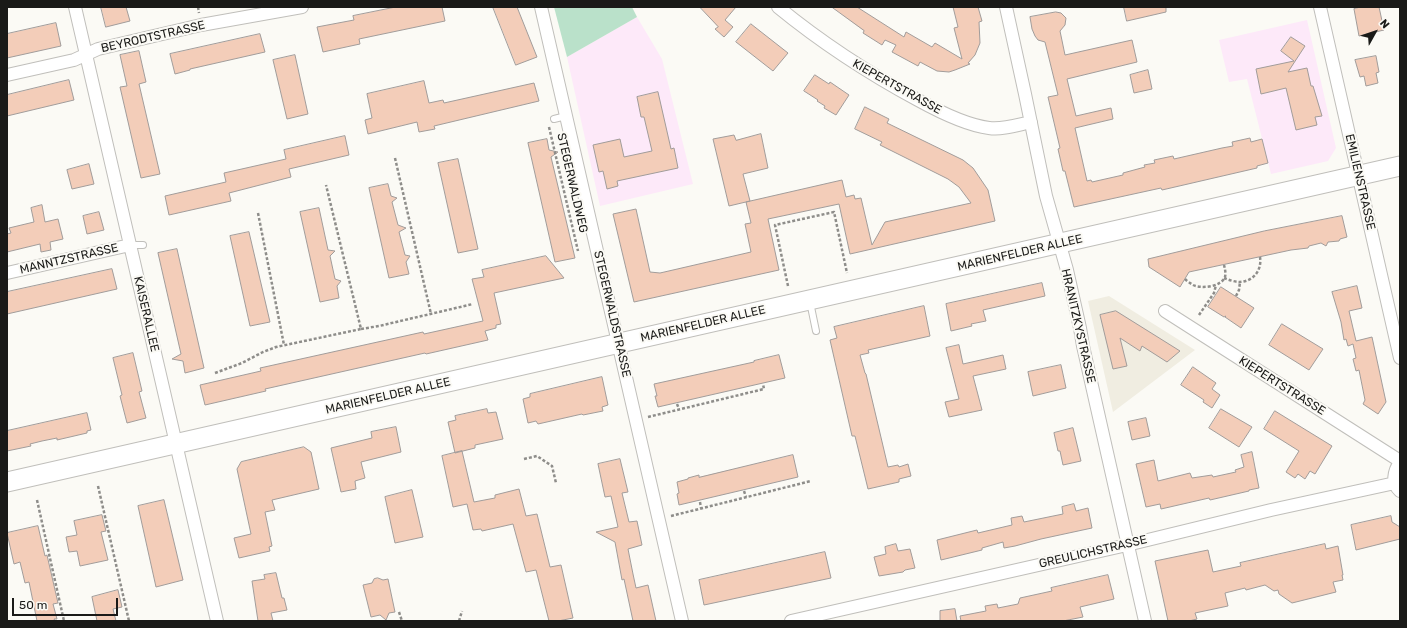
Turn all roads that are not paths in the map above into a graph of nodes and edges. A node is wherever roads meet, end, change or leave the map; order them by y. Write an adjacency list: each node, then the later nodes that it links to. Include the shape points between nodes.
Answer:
1 (75, 7): 7 (street, KAISERALLEE)
2 (302, 7): 7 (street, BEYRODTSTRASSE, via 201,25 98,49)
3 (541, 7): 9 (street, STEGERWALDSTRASSE)
4 (778, 7): 11 (street, KIEPERTSTRASSE, via 845,58 937,110 969,123 990,128)
5 (1006, 7): 11 (street, HRANITZKYSTRASSE)
6 (1320, 7): 13 (street, EMILIENSTRASSE)
7 (86, 55): 8 (street, BEYRODTSTRASSE); 15 (street, KAISERALLEE)
8 (7, 75)
9 (566, 116): 10 (lane); 21 (street, STEGERWALDSTRASSE)
10 (551, 119)
11 (1031, 122): 14 (street, HRANITZKYSTRASSE)
12 (1400, 166): 13 (main road, MARIENFELDER ALLEE)
13 (1359, 176): 14 (main road, MARIENFELDER ALLEE); 22 (street, EMILIENSTRASSE)
14 (1059, 244): 18 (main road, MARIENFELDER ALLEE); 27 (street, HRANITZKYSTRASSE, via 1067,270)
15 (130, 245): 16 (lane); 17 (street, MANNTZSTRASSE); 23 (street, KAISERALLEE)
16 (143, 245)
17 (7, 273)
18 (810, 300): 20 (lane); 21 (main road, MARIENFELDER ALLEE)
19 (1165, 311): 24 (street, KIEPERTSTRASSE)
20 (816, 331)
21 (618, 343): 23 (main road, MARIENFELDER ALLEE); 29 (street, STEGERWALDSTRASSE)
22 (1400, 358)
23 (176, 444): 25 (main road, MARIENFELDER ALLEE); 28 (street, KAISERALLEE)
24 (1400, 461): 26 (street, via 1395,471)
25 (7, 482)
26 (1397, 487): 27 (street, GREULICHSTRASSE, via 1271,510)
27 (1127, 545): 30 (street, GREULICHSTRASSE); 31 (street, HRANITZKYSTRASSE)
28 (217, 621)
29 (682, 621)
30 (791, 621)
31 (1145, 621)

